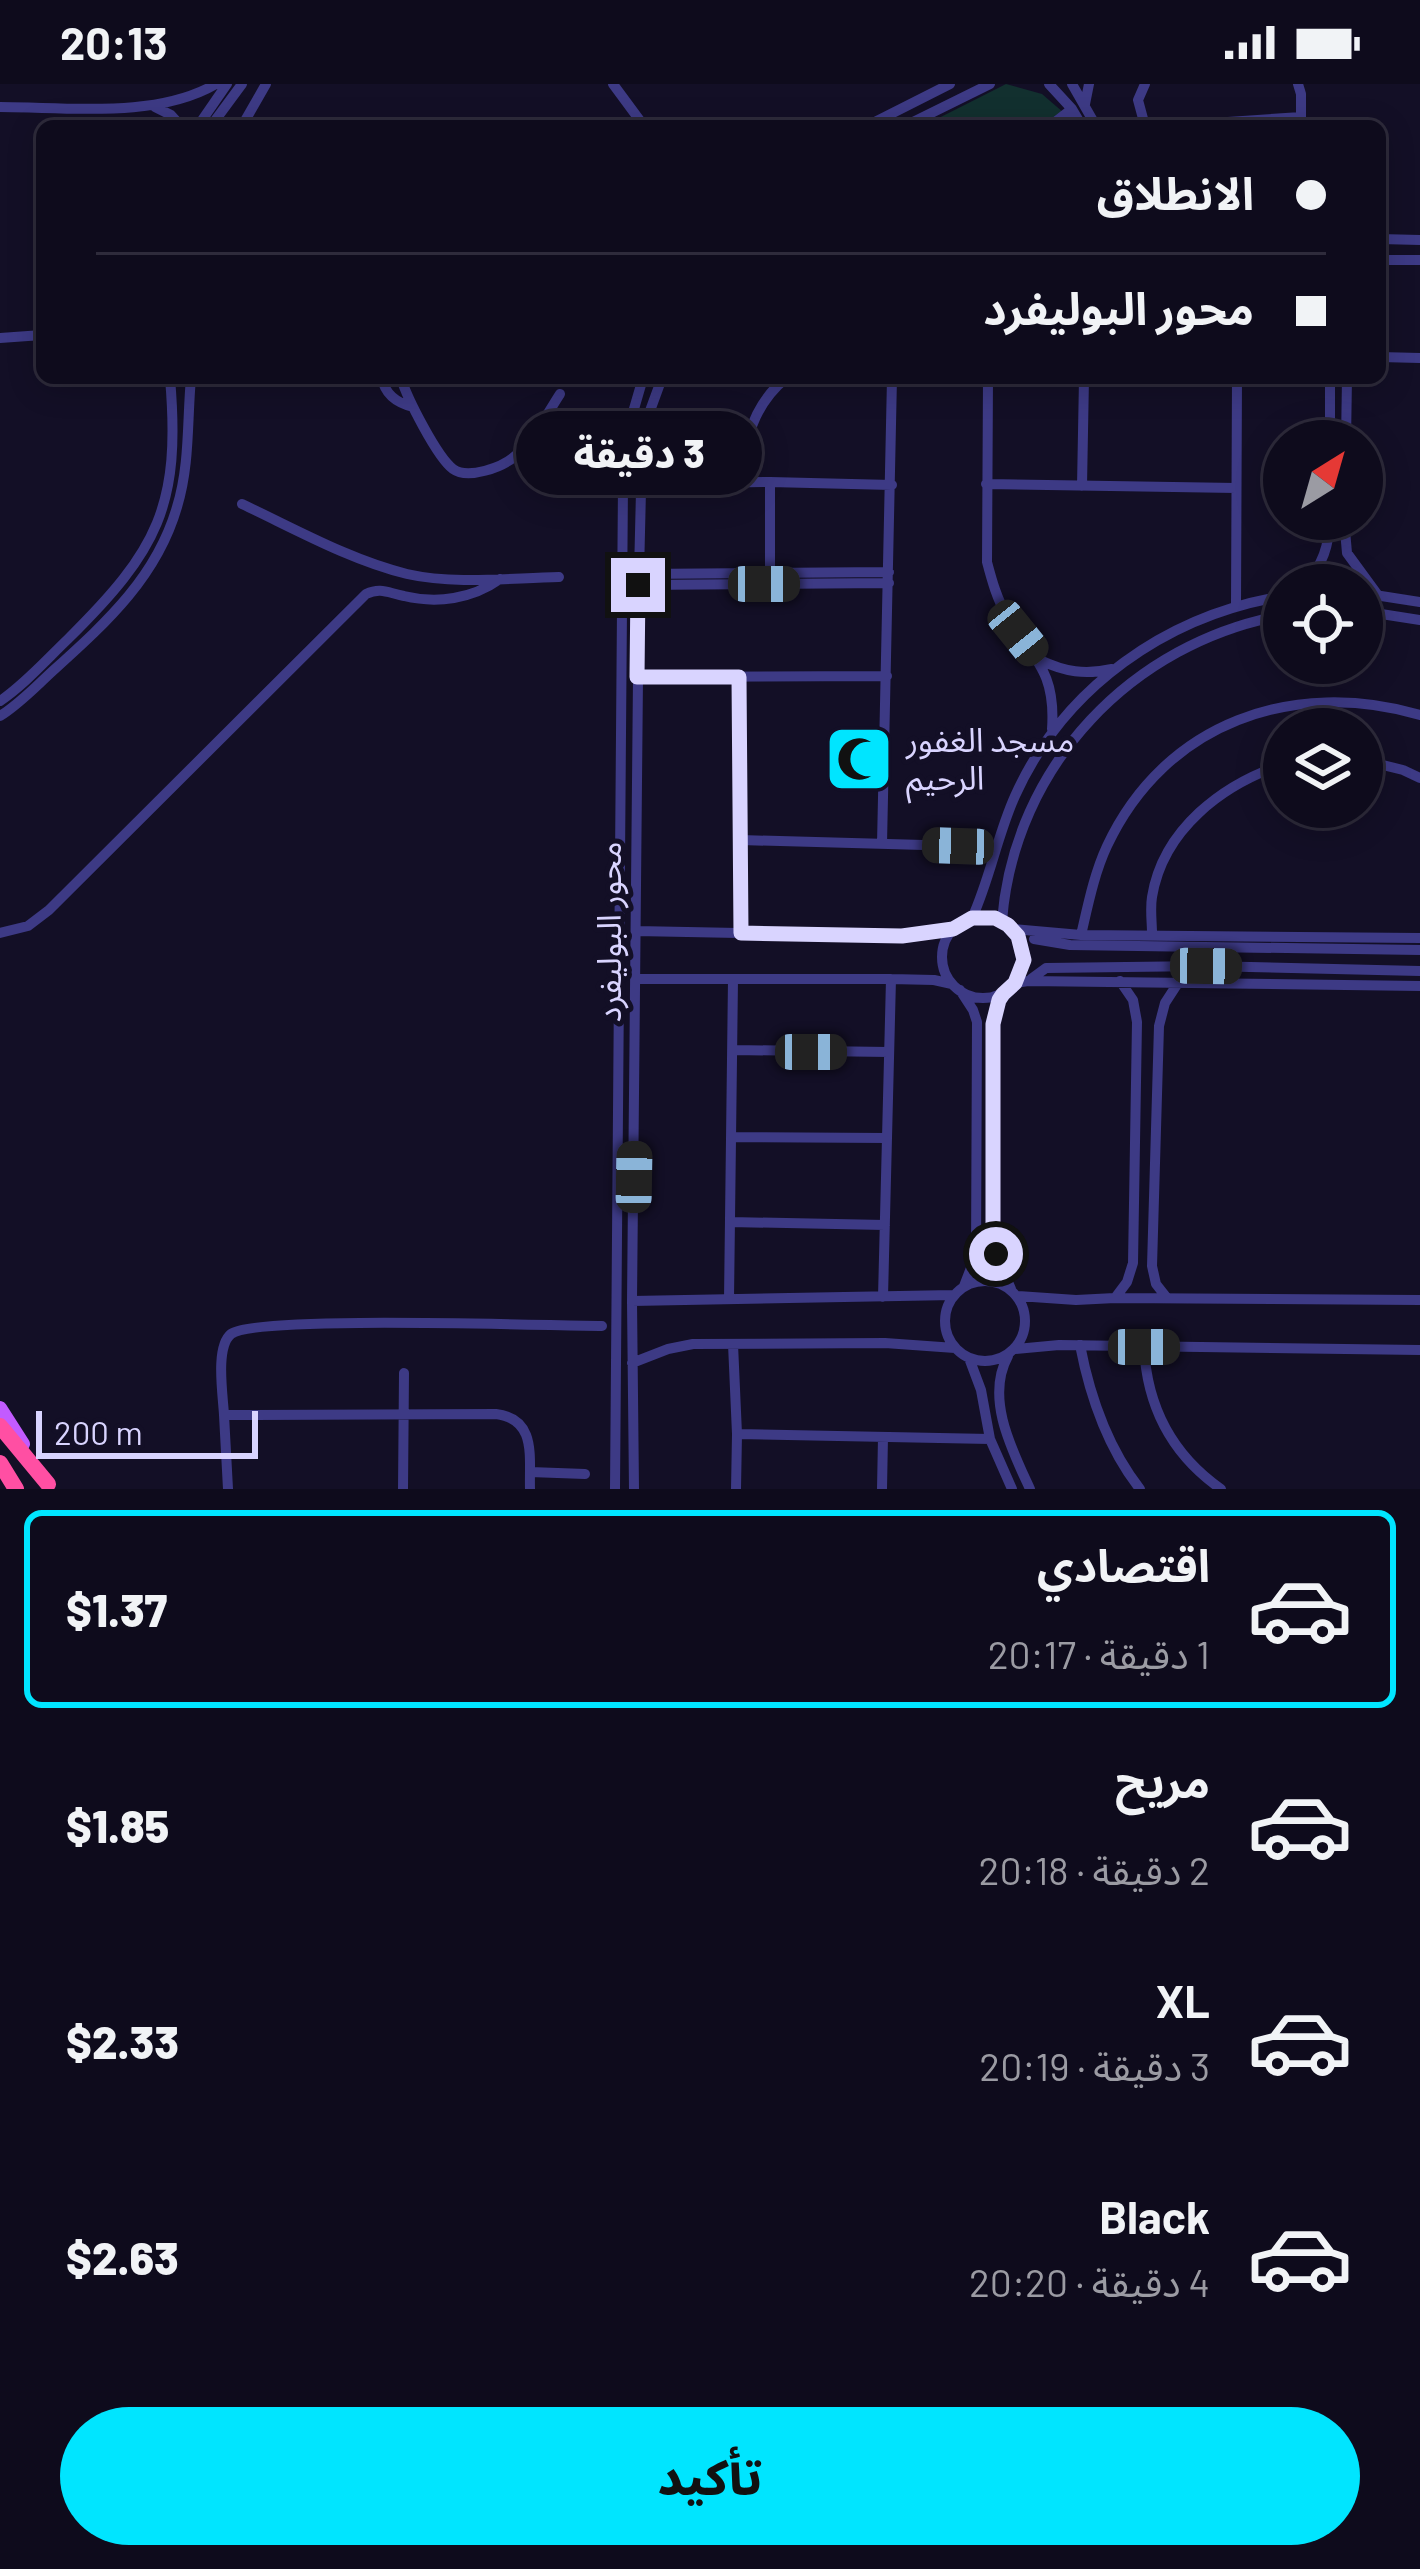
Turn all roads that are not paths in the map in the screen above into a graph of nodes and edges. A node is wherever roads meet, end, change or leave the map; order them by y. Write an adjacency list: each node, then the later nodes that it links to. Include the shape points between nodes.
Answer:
1 (216, 84): 14 (street)
2 (227, 84): 17 (street)
3 (242, 84): 18 (street)
4 (266, 84): 19 (street)
5 (613, 84): 20 (street)
6 (990, 84): 22 (street)
7 (1049, 84): 15 (street)
8 (1072, 84): 15 (street)
9 (1089, 84): 15 (street)
10 (1145, 84): 26 (street, via 1138,100)
11 (1298, 84): 27 (street)
12 (948, 85): 21 (street)
13 (0, 106): 14 (street)
14 (152, 106): 16 (street)
15 (1078, 106): 23 (street); 24 (street); 25 (street)
16 (176, 120)
17 (201, 120)
18 (215, 120)
19 (245, 120)
20 (640, 120)
21 (880, 120)
22 (917, 120)
23 (1058, 120)
24 (1081, 120)
25 (1091, 120)
26 (1143, 120)
27 (1301, 120)
28 (1386, 239): 29 (street)
29 (1420, 240)
30 (1386, 260): 31 (street)
31 (1420, 260)
32 (36, 335): 33 (street)
33 (0, 338)
34 (1386, 357): 35 (street)
35 (1420, 358)
36 (170, 384): 78 (street, via 174,450 153,533 122,583)
37 (191, 384): 80 (street, via 181,490 154,560 104,625)
38 (384, 384): 50 (street)
39 (403, 384): 50 (street)
40 (641, 384): 148 (street, محور البوليفرد, via 622,483)
41 (660, 384): 55 (street, محور البوليفرد, via 644,434)
42 (780, 384): 53 (street, via 754,418)
43 (892, 384): 57 (street)
44 (987, 384): 56 (street)
45 (1084, 384): 58 (street)
46 (1237, 384): 59 (street)
47 (1330, 384): 51 (street)
48 (1347, 384): 52 (street)
49 (560, 394): 50 (street, via 515,457 471,473 450,466)
50 (413, 407)
51 (1330, 420)
52 (1346, 420)
53 (743, 482): 54 (street); 55 (street)
54 (770, 482): 57 (street); 61 (street)
55 (641, 484): 65 (street, محور البوليفرد)
56 (986, 484): 58 (street); 73 (street, via 993,587)
57 (892, 485): 63 (street)
58 (1082, 485): 59 (street)
59 (1236, 488): 69 (street)
60 (242, 504): 64 (street, via 406,574)
61 (770, 573): 63 (street); 65 (street)
62 (559, 577): 64 (street)
63 (889, 578): 65 (street); 75 (street)
64 (500, 579): 93 (street, via 452,598 365,594 46,912)
65 (638, 579): 76 (street, محور البوليفرد)
66 (1383, 595): 68 (street)
67 (1263, 600): 69 (street)
68 (1420, 602)
69 (1236, 605): 74 (street)
70 (1383, 614): 72 (street)
71 (1263, 620): 89 (street, via 1179,651 1086,722 1025,821)
72 (1420, 620)
73 (1040, 660): 74 (street, via 1078,673); 81 (street)
74 (1116, 668): 81 (street)
75 (887, 676): 77 (street); 86 (street)
76 (637, 677): 77 (street); 92 (street, محور البوليفرد)
77 (739, 677): 85 (street)
78 (0, 701)
79 (1420, 715): 96 (street, via 1309,702 1259,712 1197,742 1117,827)
80 (0, 716)
81 (1052, 732): 87 (street)
82 (1383, 765): 84 (street)
83 (1263, 773): 95 (street, via 1238,783 1180,832 1157,876)
84 (1420, 778)
85 (741, 840): 86 (street); 94 (street)
86 (882, 844): 87 (street)
87 (996, 847): 88 (street)
88 (972, 918): 89 (street); 90 (street)
89 (1002, 921): 91 (street)
90 (953, 929): 94 (street, via 902,936); 107 (street, via 943,952)
91 (1019, 930): 96 (street); 98 (street, via 1070,945); 104 (street)
92 (636, 931): 94 (street); 100 (street, محور البوليفرد)
93 (0, 933)
94 (741, 933)
95 (1152, 934): 96 (street); 97 (street)
96 (1082, 935)
97 (1420, 938)
98 (1420, 950)
99 (1420, 971): 104 (street, via 1046,968)
100 (636, 979): 101 (street); 122 (street, محور البوليفرد)
101 (733, 979): 102 (street); 109 (street)
102 (890, 979): 107 (street); 110 (street)
103 (1120, 981): 104 (street); 105 (street); 118 (street, via 1137,1022 1133,1263)
104 (1022, 982): 108 (street)
105 (1178, 983): 106 (street); 119 (street, via 1159,1026 1152,1266)
106 (1420, 986)
107 (956, 987): 108 (street, via 981,998); 115 (street, via 977,1022 976,1256)
108 (1003, 994): 116 (street, via 992,1034 993,1236)
109 (734, 1051): 110 (street); 111 (street)
110 (889, 1052): 112 (street)
111 (733, 1137): 112 (street); 113 (street)
112 (887, 1138): 114 (street)
113 (730, 1222): 114 (street); 120 (street)
114 (885, 1225): 117 (street)
115 (959, 1290): 116 (street, via 983,1280); 117 (street); 127 (street, via 945,1316)
116 (1014, 1293): 118 (street); 129 (street, via 1025,1329)
117 (883, 1297): 120 (street)
118 (1115, 1298): 119 (street)
119 (1167, 1298): 121 (street)
120 (729, 1299): 122 (street)
121 (1420, 1300)
122 (632, 1301): 131 (street, محور البوليفرد)
123 (602, 1326): 135 (street, via 246,1328 223,1346)
124 (733, 1344): 127 (street); 131 (street, via 681,1346); 137 (street)
125 (1080, 1346): 126 (street); 129 (street); 154 (street, via 1098,1414)
126 (1144, 1347): 128 (street); 155 (street, via 1162,1425)
127 (955, 1348): 130 (street)
128 (1420, 1350)
129 (1012, 1351): 130 (street, via 990,1361); 153 (street, via 1001,1368 999,1403)
130 (969, 1358): 139 (street)
131 (632, 1364): 149 (street, محور البوليفرد)
132 (404, 1373): 134 (street)
133 (0, 1408): 143 (main road)
134 (404, 1414): 135 (street); 141 (street, via 508,1415 526,1432); 146 (street)
135 (224, 1415): 145 (street)
136 (0, 1426): 143 (highway)
137 (737, 1434): 138 (street); 150 (street)
138 (884, 1437): 139 (street); 151 (street)
139 (990, 1439): 152 (street)
140 (0, 1463): 144 (highway)
141 (530, 1472): 142 (street); 147 (street)
142 (585, 1474)
143 (49, 1486)
144 (16, 1489)
145 (228, 1489)
146 (403, 1489)
147 (530, 1489)
148 (615, 1489)
149 (634, 1489)
150 (736, 1489)
151 (882, 1489)
152 (1012, 1489)
153 (1030, 1489)
154 (1140, 1489)
155 (1221, 1489)

